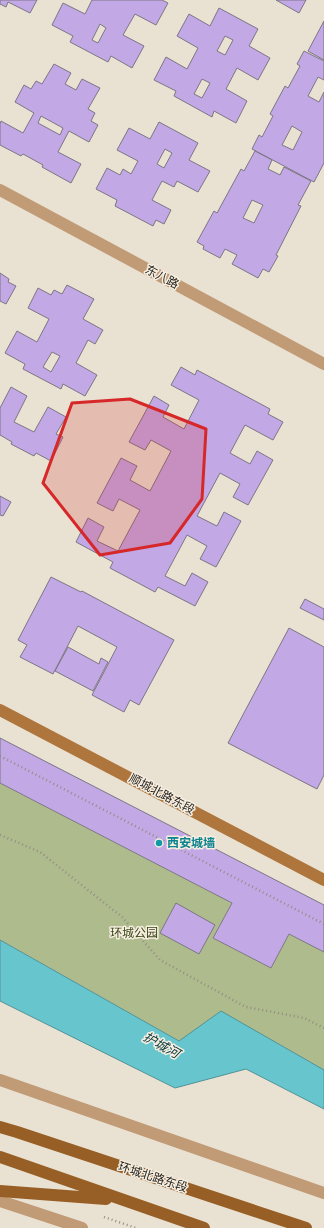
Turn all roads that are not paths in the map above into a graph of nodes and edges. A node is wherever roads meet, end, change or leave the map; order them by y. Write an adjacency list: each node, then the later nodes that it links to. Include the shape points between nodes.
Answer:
1 (0, 190): 2 (street, 东八路)
2 (324, 364)
3 (0, 710): 4 (street, 顺城北路东段)
4 (324, 880)
5 (0, 1080): 9 (street)
6 (0, 1127): 14 (main road, 环城北路东段)
7 (0, 1157): 11 (main road)
8 (0, 1191): 11 (main road)
9 (324, 1193)
10 (0, 1200): 12 (street)
11 (124, 1200): 13 (main road)
12 (82, 1228)
13 (204, 1228)
14 (308, 1228)

